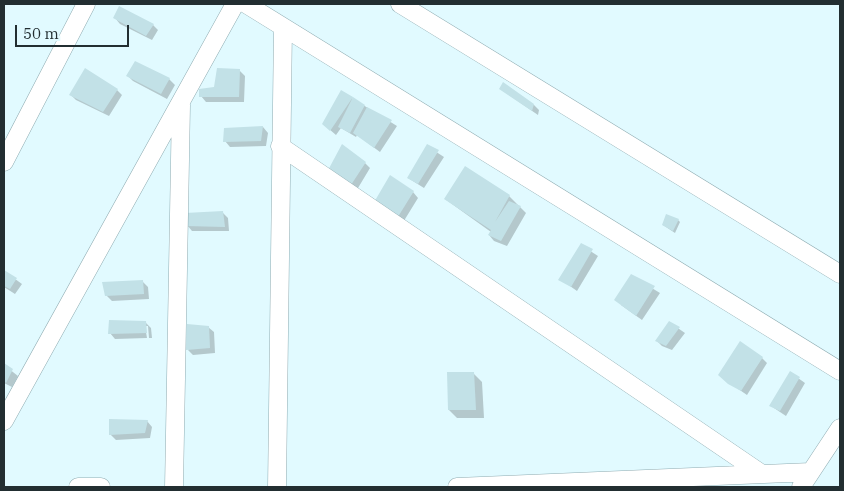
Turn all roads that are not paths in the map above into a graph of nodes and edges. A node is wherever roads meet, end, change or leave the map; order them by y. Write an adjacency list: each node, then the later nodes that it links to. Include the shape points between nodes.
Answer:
1 (86, 4): 8 (street)
2 (235, 4): 6 (street)
3 (246, 4): 5 (street)
4 (400, 4): 9 (street)
5 (283, 27): 7 (street); 10 (street)
6 (181, 102): 11 (street); 17 (street)
7 (280, 146): 14 (street); 18 (street)
8 (4, 162)
9 (840, 274)
10 (840, 371)
11 (4, 421)
12 (840, 428): 13 (street)
13 (811, 472): 14 (street); 20 (street)
14 (762, 474): 19 (street)
15 (78, 487): 16 (street)
16 (101, 487)
17 (174, 487)
18 (276, 487)
19 (457, 487)
20 (801, 487)

